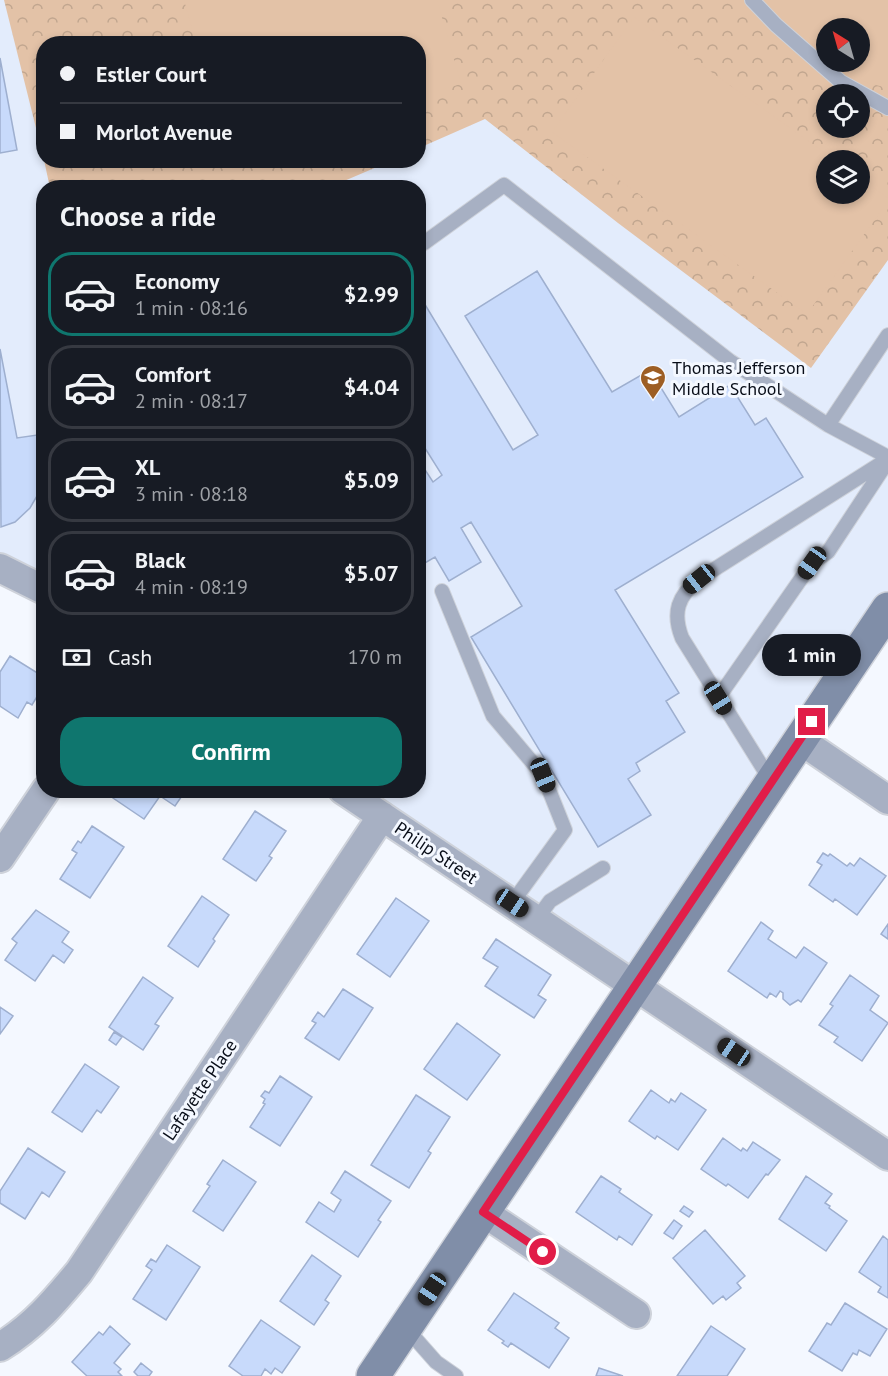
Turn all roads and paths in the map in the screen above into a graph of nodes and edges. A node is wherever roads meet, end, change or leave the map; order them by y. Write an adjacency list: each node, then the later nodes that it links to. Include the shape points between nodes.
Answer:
1 (752, 0): 2 (lane, via 841,82)
2 (888, 108)
3 (426, 242): 5 (lane, via 504,185 730,361)
4 (888, 335): 5 (lane)
5 (828, 425): 6 (lane)
6 (888, 459): 11 (lane, via 828,552 812,563); 11 (lane, via 699,579 684,594 679,602 678,626)
7 (0, 568): 8 (street)
8 (36, 586)
9 (442, 591): 20 (lane, via 493,716 543,775 565,830)
10 (888, 609): 12 (street)
11 (718, 698): 13 (lane)
12 (800, 740): 13 (street); 16 (street)
13 (772, 782): 22 (street)
14 (41, 798): 18 (street)
15 (356, 798): 17 (street, Philip Street)
16 (888, 800)
17 (382, 816): 20 (street, Philip Street); 27 (street, Lafayette Place, via 79,1272 52,1306 23,1333)
18 (0, 858)
19 (603, 868): 21 (lane, via 550,902)
20 (512, 903): 21 (street, Philip Street)
21 (536, 920): 22 (street, Philip Street)
22 (635, 986): 23 (street, Philip Street); 24 (street)
23 (888, 1156)
24 (483, 1212): 25 (street); 26 (street)
25 (636, 1314)
26 (406, 1328): 28 (street); 29 (lane, via 436,1362)
27 (0, 1347)
28 (374, 1376)
29 (456, 1376)

